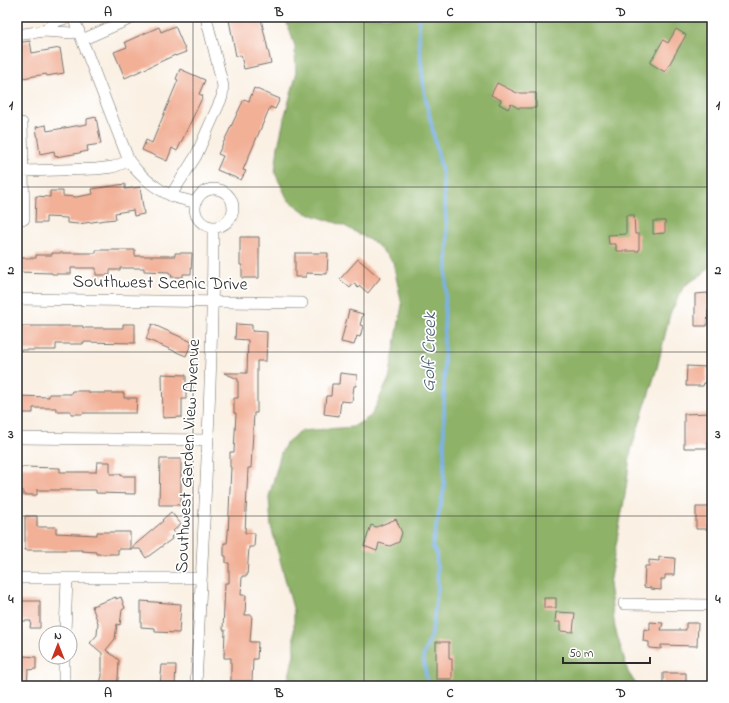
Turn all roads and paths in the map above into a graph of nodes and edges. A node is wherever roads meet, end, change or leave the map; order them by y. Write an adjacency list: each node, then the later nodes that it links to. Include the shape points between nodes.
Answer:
1 (68, 17): 5 (street, via 57,21)
2 (73, 17): 7 (street)
3 (134, 17): 7 (street)
4 (206, 17): 11 (street, via 223,86 222,97 196,156)
5 (44, 31): 6 (street); 7 (street)
6 (17, 35)
7 (80, 35): 9 (street)
8 (22, 123): 10 (street)
9 (128, 161): 10 (street, via 106,168); 11 (street, via 140,175)
10 (23, 171): 13 (street)
11 (171, 195): 12 (street)
12 (196, 203): 14 (street, via 199,221); 14 (street, via 208,190 221,191 230,199 231,217 222,225)
13 (24, 219)
14 (213, 227): 16 (street, Southwest Garden View Avenue)
15 (17, 299): 16 (street, Southwest Scenic Drive)
16 (213, 302): 17 (street, Southwest Scenic Drive); 19 (street, Southwest Garden View Avenue)
17 (302, 303)
18 (17, 438): 19 (street)
19 (208, 440): 22 (street, Southwest Garden View Avenue)
20 (17, 578): 21 (street)
21 (67, 578): 22 (street); 25 (street)
22 (201, 578): 28 (street, Southwest Garden View Avenue)
23 (624, 604): 24 (street)
24 (712, 605)
25 (65, 625)
26 (64, 665): 27 (street)
27 (64, 686)
28 (196, 686)

